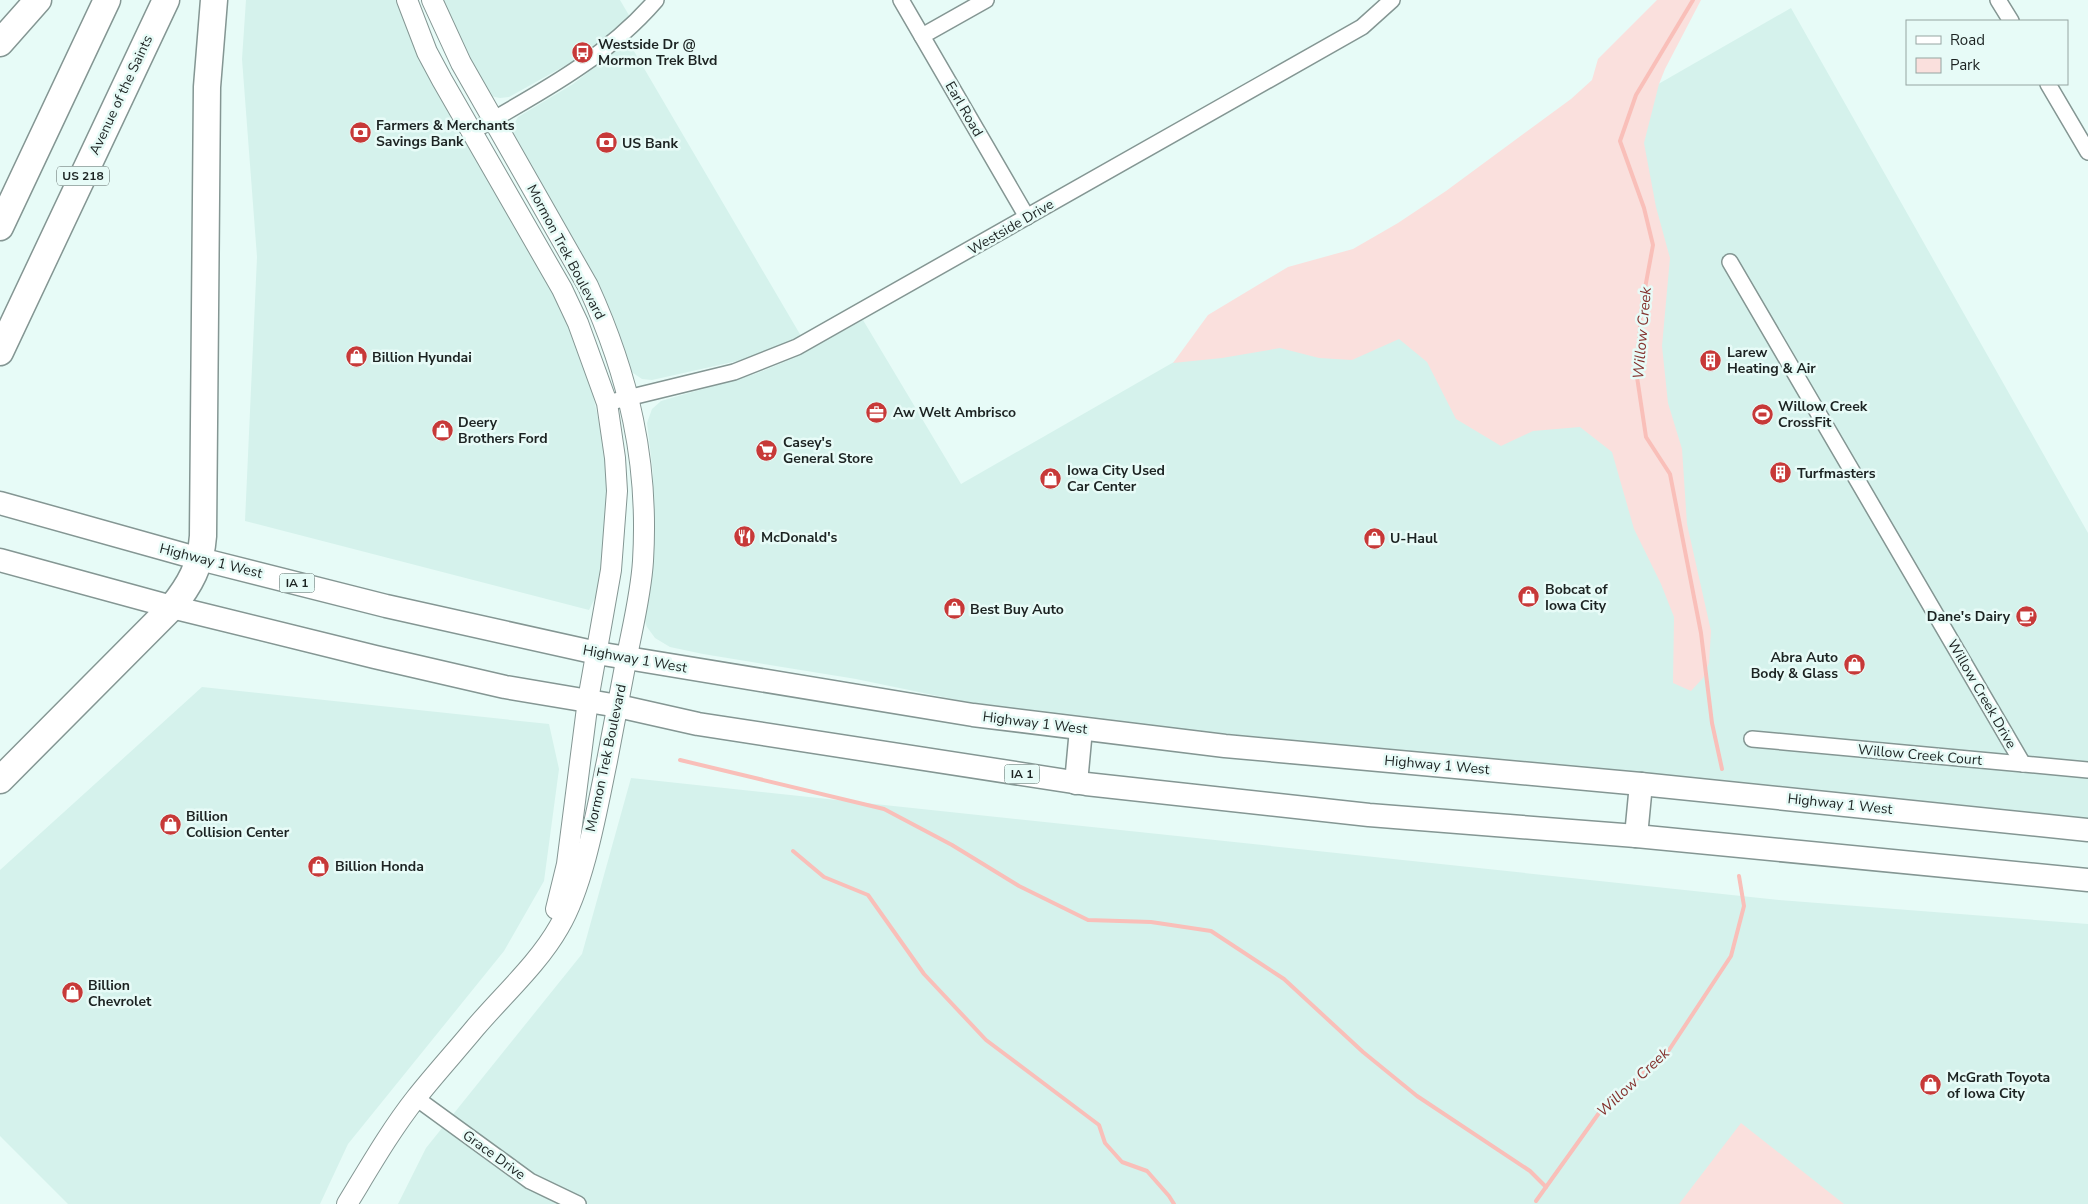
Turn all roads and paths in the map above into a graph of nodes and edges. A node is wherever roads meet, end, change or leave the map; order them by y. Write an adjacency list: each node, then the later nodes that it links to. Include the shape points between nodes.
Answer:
1 (38, 0): 14 (highway)
2 (107, 0): 20 (highway)
3 (166, 0): 22 (highway, Avenue of the Saints / US 218)
4 (214, 0): 26 (highway, via 206,87 203,536)
5 (407, 0): 17 (main road, Mormon Trek Boulevard, via 428,52)
6 (432, 0): 16 (main road, Mormon Trek Boulevard, via 449,40)
7 (656, 0): 16 (street, via 604,51)
8 (901, 0): 13 (street, Earl Road)
9 (986, 0): 13 (street)
10 (1392, 0): 19 (street, Westside Drive, via 1362,27)
11 (1998, 0): 12 (street)
12 (2010, 20)
13 (922, 36): 19 (street, Earl Road)
14 (0, 42)
15 (2049, 85): 18 (street)
16 (493, 119): 17 (street); 23 (main road, Mormon Trek Boulevard, via 588,286 606,325)
17 (472, 131): 24 (main road, Mormon Trek Boulevard, via 562,289 590,352)
18 (2086, 145)
19 (1027, 217): 23 (street, Westside Drive, via 791,350 734,372)
20 (0, 227)
21 (1730, 262): 35 (street, Willow Creek Drive)
22 (0, 352)
23 (630, 398): 24 (street, Westside Drive); 30 (main road, Mormon Trek Boulevard, via 643,488 643,563)
24 (607, 403): 29 (main road, Mormon Trek Boulevard, via 615,458 615,530)
25 (0, 503): 26 (main road, Highway 1 West / IA 1)
26 (200, 559): 28 (highway, via 189,586); 29 (main road, Highway 1 West / IA 1, via 386,606)
27 (0, 560): 28 (main road, IA 1)
28 (172, 607): 31 (main road, IA 1, via 393,662); 37 (highway)
29 (597, 653): 30 (main road, Highway 1 West / IA 1); 31 (main road, Mormon Trek Boulevard)
30 (626, 659): 32 (main road, Mormon Trek Boulevard); 33 (main road, Highway 1 West / IA 1, via 973,716)
31 (588, 700): 32 (main road, IA 1); 43 (main road, Mormon Trek Boulevard, via 567,864 555,912)
32 (618, 706): 38 (main road, IA 1, via 698,724); 43 (main road, Mormon Trek Boulevard, via 587,847 570,904 559,927)
33 (1081, 729): 38 (main road); 39 (main road, Highway 1 West / IA 1, via 1225,746)
34 (1752, 739): 35 (street, Willow Creek Court)
35 (2023, 764): 36 (street, Willow Creek Court)
36 (2088, 770)
37 (0, 780)
38 (1076, 783): 41 (main road, IA 1, via 1370,815)
39 (1641, 784): 40 (main road, Highway 1 West / IA 1); 41 (main road)
40 (2088, 830)
41 (1636, 836): 42 (main road, IA 1)
42 (2088, 880)
43 (539, 955): 44 (main road, Mormon Trek Boulevard)
44 (416, 1098): 45 (main road, Mormon Trek Boulevard); 46 (street, Grace Drive, via 530,1181)
45 (347, 1204)
46 (578, 1204)

